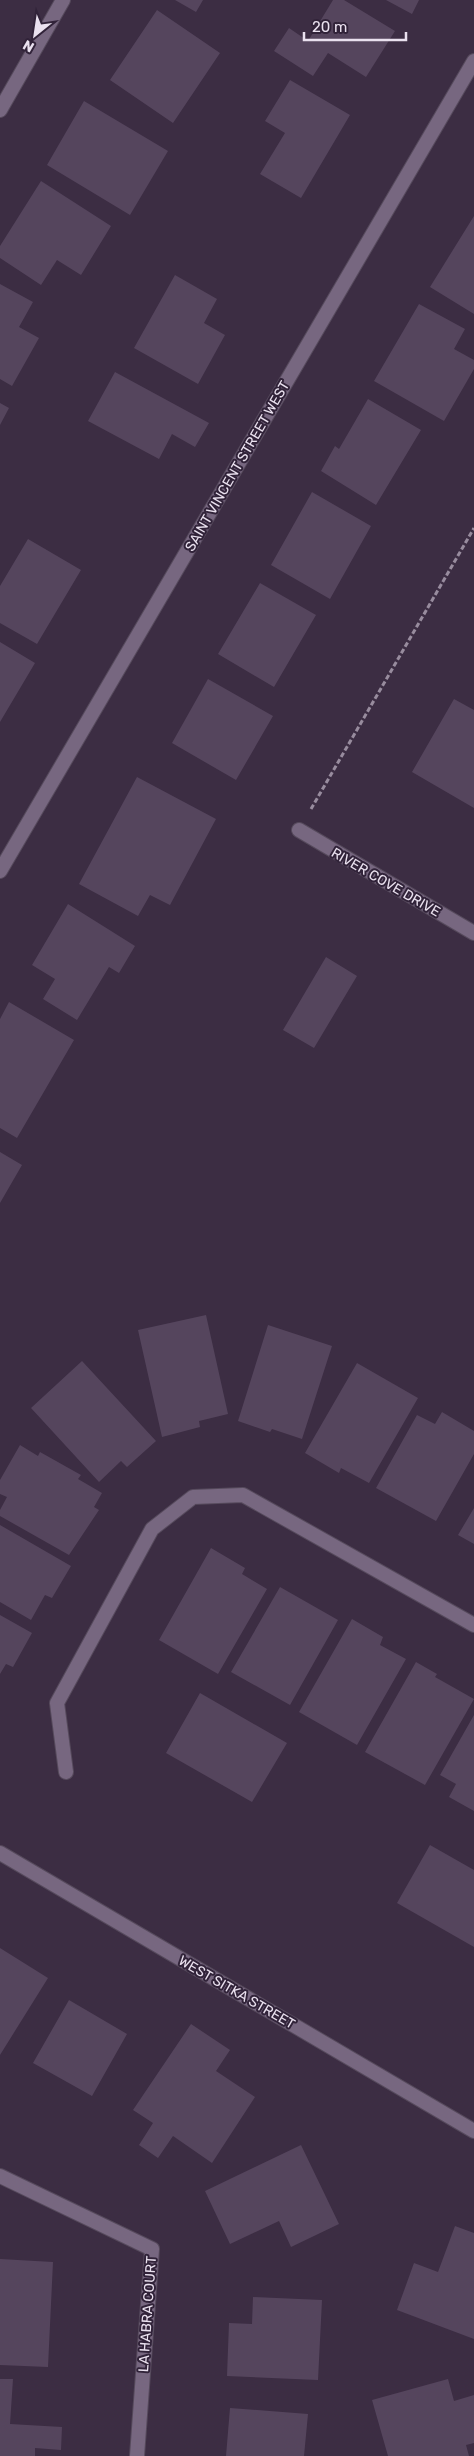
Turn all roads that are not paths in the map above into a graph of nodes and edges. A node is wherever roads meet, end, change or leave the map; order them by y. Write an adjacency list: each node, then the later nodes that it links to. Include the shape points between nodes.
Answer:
1 (63, 0): 3 (street)
2 (474, 60): 5 (street, SAINT VINCENT STREET WEST)
3 (0, 110)
4 (299, 830): 6 (street, RIVER COVE DRIVE)
5 (0, 871)
6 (474, 933)
7 (474, 1625): 8 (street, via 243,1495 193,1497 152,1529 57,1703)
8 (66, 1772)
9 (0, 1853): 10 (street, WEST SITKA STREET)
10 (474, 2131)
11 (0, 2176): 12 (street, LA HABRA COURT, via 152,2249)
12 (137, 2456)

